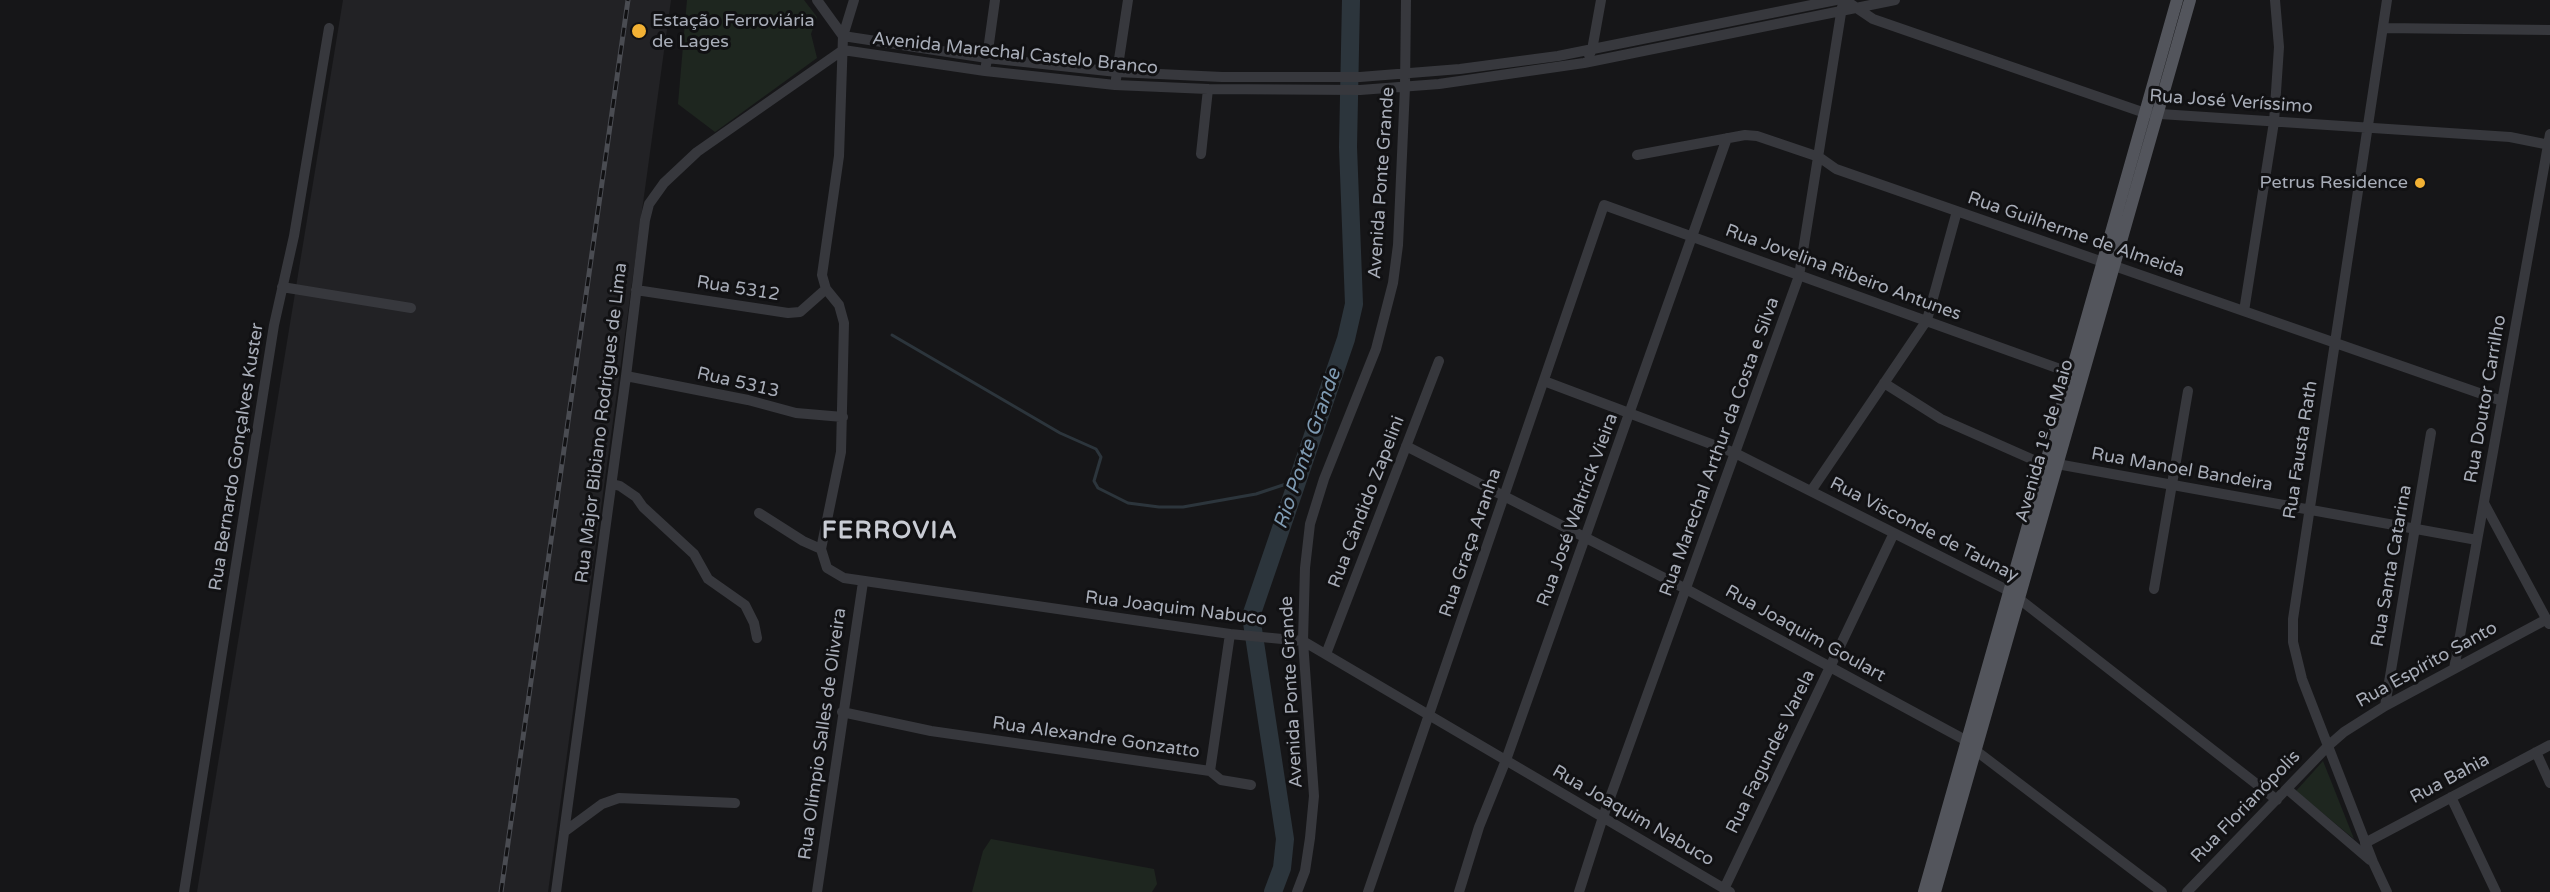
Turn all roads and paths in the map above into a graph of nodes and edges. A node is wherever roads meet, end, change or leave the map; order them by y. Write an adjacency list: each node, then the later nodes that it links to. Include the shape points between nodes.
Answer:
1 (817, 0): 18 (street)
2 (854, 0): 18 (street)
3 (995, 0): 21 (street)
4 (1128, 0): 24 (street)
5 (1406, 0): 25 (street, Avenida Ponte Grande)
6 (1600, 0): 20 (street)
7 (1836, 0): 20 (street, Avenida Marechal Castelo Branco)
8 (1895, 0): 14 (street, Avenida Marechal Castelo Branco)
9 (2177, 0): 29 (main road, Avenida 1º de Maio)
10 (2190, 0): 29 (main road, Avenida 1º de Maio)
11 (2275, 0): 30 (street, via 2279,47)
12 (2387, 0): 16 (street, Rua Fausta Rath)
13 (1843, 4): 14 (street, Avenida Marechal Castelo Branco); 22 (street, Avenida Marechal Castelo Branco); 36 (street, Rua Marechal Arthur da Costa e Silva)
14 (1855, 8): 29 (street, Rua José Veríssimo, via 1873,19)
15 (330, 28): 42 (street, Rua Bernardo Gonçalves Kuster)
16 (2383, 28): 17 (street); 31 (street, Rua Fausta Rath)
17 (2550, 30)
18 (843, 36): 19 (street); 21 (street, Avenida Marechal Castelo Branco)
19 (843, 50): 23 (street, Avenida Marechal Castelo Branco); 43 (street, via 839,156 822,275); 44 (street, Rua Major Bibiano Rodrigues de Lima, via 698,152 664,183 649,204)
20 (1592, 50): 22 (street); 25 (street, Avenida Marechal Castelo Branco)
21 (987, 58): 23 (street); 24 (street, Avenida Marechal Castelo Branco)
22 (1584, 63): 27 (street, Avenida Marechal Castelo Branco)
23 (985, 71): 26 (street, Avenida Marechal Castelo Branco)
24 (1117, 72): 25 (street, Avenida Marechal Castelo Branco, via 1222,77); 26 (street)
25 (1406, 75): 27 (street, Avenida Ponte Grande)
26 (1115, 85): 28 (street, Avenida Marechal Castelo Branco)
27 (1405, 87): 28 (street, Avenida Marechal Castelo Branco); 81 (street, Avenida Ponte Grande, via 1393,283 1376,349 1310,524)
28 (1208, 89): 34 (street)
29 (2151, 114): 30 (street, Rua José Veríssimo); 40 (main road, Avenida 1º de Maio)
30 (2274, 122): 31 (street, Rua José Veríssimo); 46 (street)
31 (2367, 128): 33 (street, Rua José Veríssimo); 48 (street, Rua Fausta Rath)
32 (1727, 138): 35 (street, Rua Guilherme de Almeida); 36 (street, Rua Guilherme de Almeida, via 1757,136); 39 (street, Rua José Waltrick Vieira)
33 (2549, 141): 55 (street, Rua Doutor Carrilho)
34 (1201, 154)
35 (1637, 155)
36 (1819, 157): 38 (street, Rua Guilherme de Almeida, via 1836,169); 41 (street, Rua Marechal Arthur da Costa e Silva)
37 (1604, 205): 39 (street, Rua Jovelina Ribeiro Antunes); 52 (street, Rua Graça Aranha)
38 (1957, 211): 40 (street, Rua Guilherme de Almeida); 47 (street)
39 (1692, 237): 41 (street, Rua Jovelina Ribeiro Antunes); 56 (street, Rua José Waltrick Vieira)
40 (2108, 264): 46 (street, Rua Guilherme de Almeida); 50 (main road, Avenida 1º de Maio); 61 (main road, Avenida 1º de Maio)
41 (1799, 276): 47 (street, Rua Jovelina Ribeiro Antunes); 60 (street, Rua Marechal Arthur da Costa e Silva)
42 (282, 287): 45 (street); 105 (street, Rua Bernardo Gonçalves Kuster)
43 (826, 289): 44 (street, Rua 5312, via 808,307 788,313); 57 (street, via 843,314)
44 (636, 290): 51 (street, Rua Major Bibiano Rodrigues de Lima)
45 (411, 308)
46 (2244, 311): 48 (street, Rua Guilherme de Almeida)
47 (1927, 320): 50 (street, Rua Jovelina Ribeiro Antunes); 53 (street)
48 (2334, 342): 55 (street, Rua Guilherme de Almeida); 67 (street, Rua Fausta Rath)
49 (1438, 361): 59 (street, Rua Cândido Zapelini)
50 (2071, 373): 61 (main road, Avenida 1º de Maio)
51 (626, 376): 57 (street, Rua 5313, via 796,413); 62 (street, Rua Major Bibiano Rodrigues de Lima)
52 (1544, 381): 56 (street, Rua Visconde de Taunay); 65 (street, Rua Graça Aranha)
53 (1884, 383): 61 (street, Rua Manoel Bandeira, via 1941,419); 64 (street)
54 (2188, 391): 63 (street)
55 (2502, 401): 66 (street, Rua Doutor Carrilho)
56 (1629, 413): 60 (street, Rua Visconde de Taunay); 71 (street, Rua José Waltrick Vieira)
57 (843, 417): 73 (street, via 841,452)
58 (2431, 433): 69 (street, Rua Santa Catarina)
59 (1406, 446): 65 (street, Rua Joaquim Goulart); 82 (street, Rua Cândido Zapelini)
60 (1735, 453): 64 (street, Rua Visconde de Taunay); 75 (street, Rua Marechal Arthur da Costa e Silva)
61 (2051, 465): 63 (street, Rua Manoel Bandeira); 77 (main road, Avenida 1º de Maio)
62 (612, 484): 80 (street, via 636,497 694,554 702,573 715,586 745,605); 101 (street, Rua Major Bibiano Rodrigues de Lima)
63 (2172, 485): 67 (street, Rua Manoel Bandeira); 76 (street)
64 (1811, 490): 70 (street, Rua Visconde de Taunay)
65 (1504, 496): 71 (street, Rua Joaquim Goulart); 87 (street, Rua Graça Aranha)
66 (2484, 503): 72 (street, Rua Doutor Carrilho); 78 (street)
67 (2308, 510): 69 (street, Rua Manoel Bandeira); 90 (street, Rua Fausta Rath, via 2295,594 2293,642 2302,679)
68 (759, 513): 73 (street)
69 (2415, 529): 72 (street, Rua Manoel Bandeira); 85 (street, Rua Santa Catarina)
70 (1894, 533): 77 (street, Rua Visconde de Taunay); 83 (street, Rua Fagundes Varela)
71 (1586, 537): 75 (street, Rua Joaquim Goulart); 92 (street, Rua José Waltrick Vieira)
72 (2477, 540): 84 (street, Rua Doutor Carrilho)
73 (821, 549): 74 (street, Rua Joaquim Nabuco, via 827,568 835,575)
74 (863, 582): 79 (street, Rua Joaquim Nabuco); 86 (street, Rua Olímpio Salles de Oliveira)
75 (1686, 589): 83 (street, Rua Joaquim Goulart); 100 (street, Rua Marechal Arthur da Costa e Silva)
76 (2154, 589)
77 (2014, 594): 89 (main road, Avenida 1º de Maio); 98 (street, Rua Visconde de Taunay)
78 (2548, 622): 84 (street, Rua Espírito Santo)
79 (1230, 634): 81 (street, Rua Joaquim Nabuco); 93 (street, Rua Alexandre Gonzatto)
80 (757, 638)
81 (1303, 641): 82 (street, Rua Joaquim Nabuco); 108 (street, Avenida Ponte Grande, via 1314,796 1305,871)
82 (1326, 654): 87 (street, Rua Joaquim Nabuco)
83 (1830, 667): 89 (street, Rua Joaquim Goulart); 104 (street, Rua Fagundes Varela)
84 (2454, 669): 85 (street, Rua Espírito Santo)
85 (2385, 706): 90 (street, Rua Espírito Santo)
86 (842, 712): 93 (street, Rua Alexandre Gonzatto, via 931,731); 107 (street, Rua Olímpio Salles de Oliveira)
87 (1429, 715): 92 (street, Rua Joaquim Nabuco); 109 (street, Rua Graça Aranha)
88 (2550, 745): 91 (street, Rua Bahia)
89 (1971, 746): 112 (main road, Avenida 1º de Maio); 113 (main road, Avenida 1º de Maio); 114 (street, Rua Joaquim Goulart)
90 (2328, 746): 96 (street, Rua Florianópolis); 102 (street, Rua Fausta Rath)
91 (2536, 752): 94 (street); 97 (street, Rua Bahia)
92 (1506, 760): 100 (street, Rua Joaquim Nabuco); 110 (street, Rua José Waltrick Vieira)
93 (1210, 771): 95 (street, via 1221,780)
94 (2550, 783)
95 (1251, 785)
96 (2287, 789): 98 (street, Rua Florianópolis); 103 (street)
97 (2451, 797): 102 (street, Rua Bahia); 117 (street)
98 (2277, 800): 115 (street, Rua Florianópolis)
99 (735, 802): 101 (street, via 619,798 602,804)
100 (1603, 818): 104 (street, Rua Joaquim Nabuco); 111 (street, Rua Marechal Arthur da Costa e Silva)
101 (564, 832): 106 (street, Rua Major Bibiano Rodrigues de Lima)
102 (2365, 843): 103 (street, Rua Fausta Rath)
103 (2373, 862): 116 (street, Rua Fausta Rath)
104 (1727, 890)
105 (184, 892)
106 (556, 892)
107 (817, 892)
108 (1297, 892)
109 (1368, 892)
110 (1459, 892)
111 (1579, 892)
112 (1924, 892)
113 (1935, 892)
114 (2162, 892)
115 (2187, 892)
116 (2387, 892)
117 (2496, 892)

